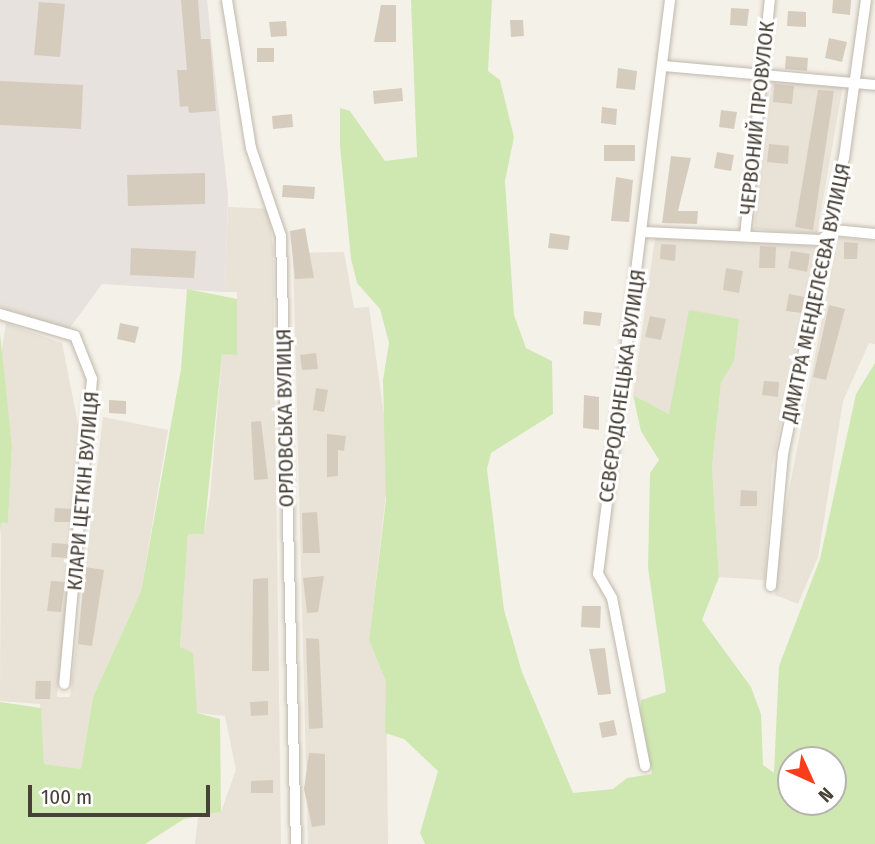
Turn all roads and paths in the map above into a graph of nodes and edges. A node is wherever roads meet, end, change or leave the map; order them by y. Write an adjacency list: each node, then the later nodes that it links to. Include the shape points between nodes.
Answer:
1 (227, 0): 17 (street, ОРЛОВСЬКА ВУЛИЦЯ, via 251,148 281,236)
2 (670, 0): 5 (street, СЄВЄРОДОНЕЦЬКА ВУЛИЦЯ)
3 (769, 0): 6 (street, ЧЕРВОНИЙ ПРОВУЛОК)
4 (866, 0): 7 (street, ДМИТРА МЕНДЕЛЄЄВА ВУЛИЦЯ)
5 (663, 66): 6 (street); 9 (street, СЄВЄРОДОНЕЦЬКА ВУЛИЦЯ)
6 (762, 77): 7 (street); 11 (street, ЧЕРВОНИЙ ПРОВУЛОК)
7 (857, 83): 8 (street); 12 (street, ДМИТРА МЕНДЕЛЄЄВА ВУЛИЦЯ)
8 (875, 85)
9 (644, 232): 11 (street); 16 (street, СЄВЄРОДОНЕЦЬКА ВУЛИЦЯ, via 598,574 612,598)
10 (875, 234): 12 (street, via 834,230)
11 (745, 236): 12 (street)
12 (827, 236): 14 (street, ДМИТРА МЕНДЕЛЄЄВА ВУЛИЦЯ, via 783,454)
13 (0, 314): 15 (street, КЛАРИ ЦЕТКІН ВУЛИЦЯ, via 75,336 92,379)
14 (771, 586)
15 (64, 684)
16 (645, 766)
17 (296, 844)

